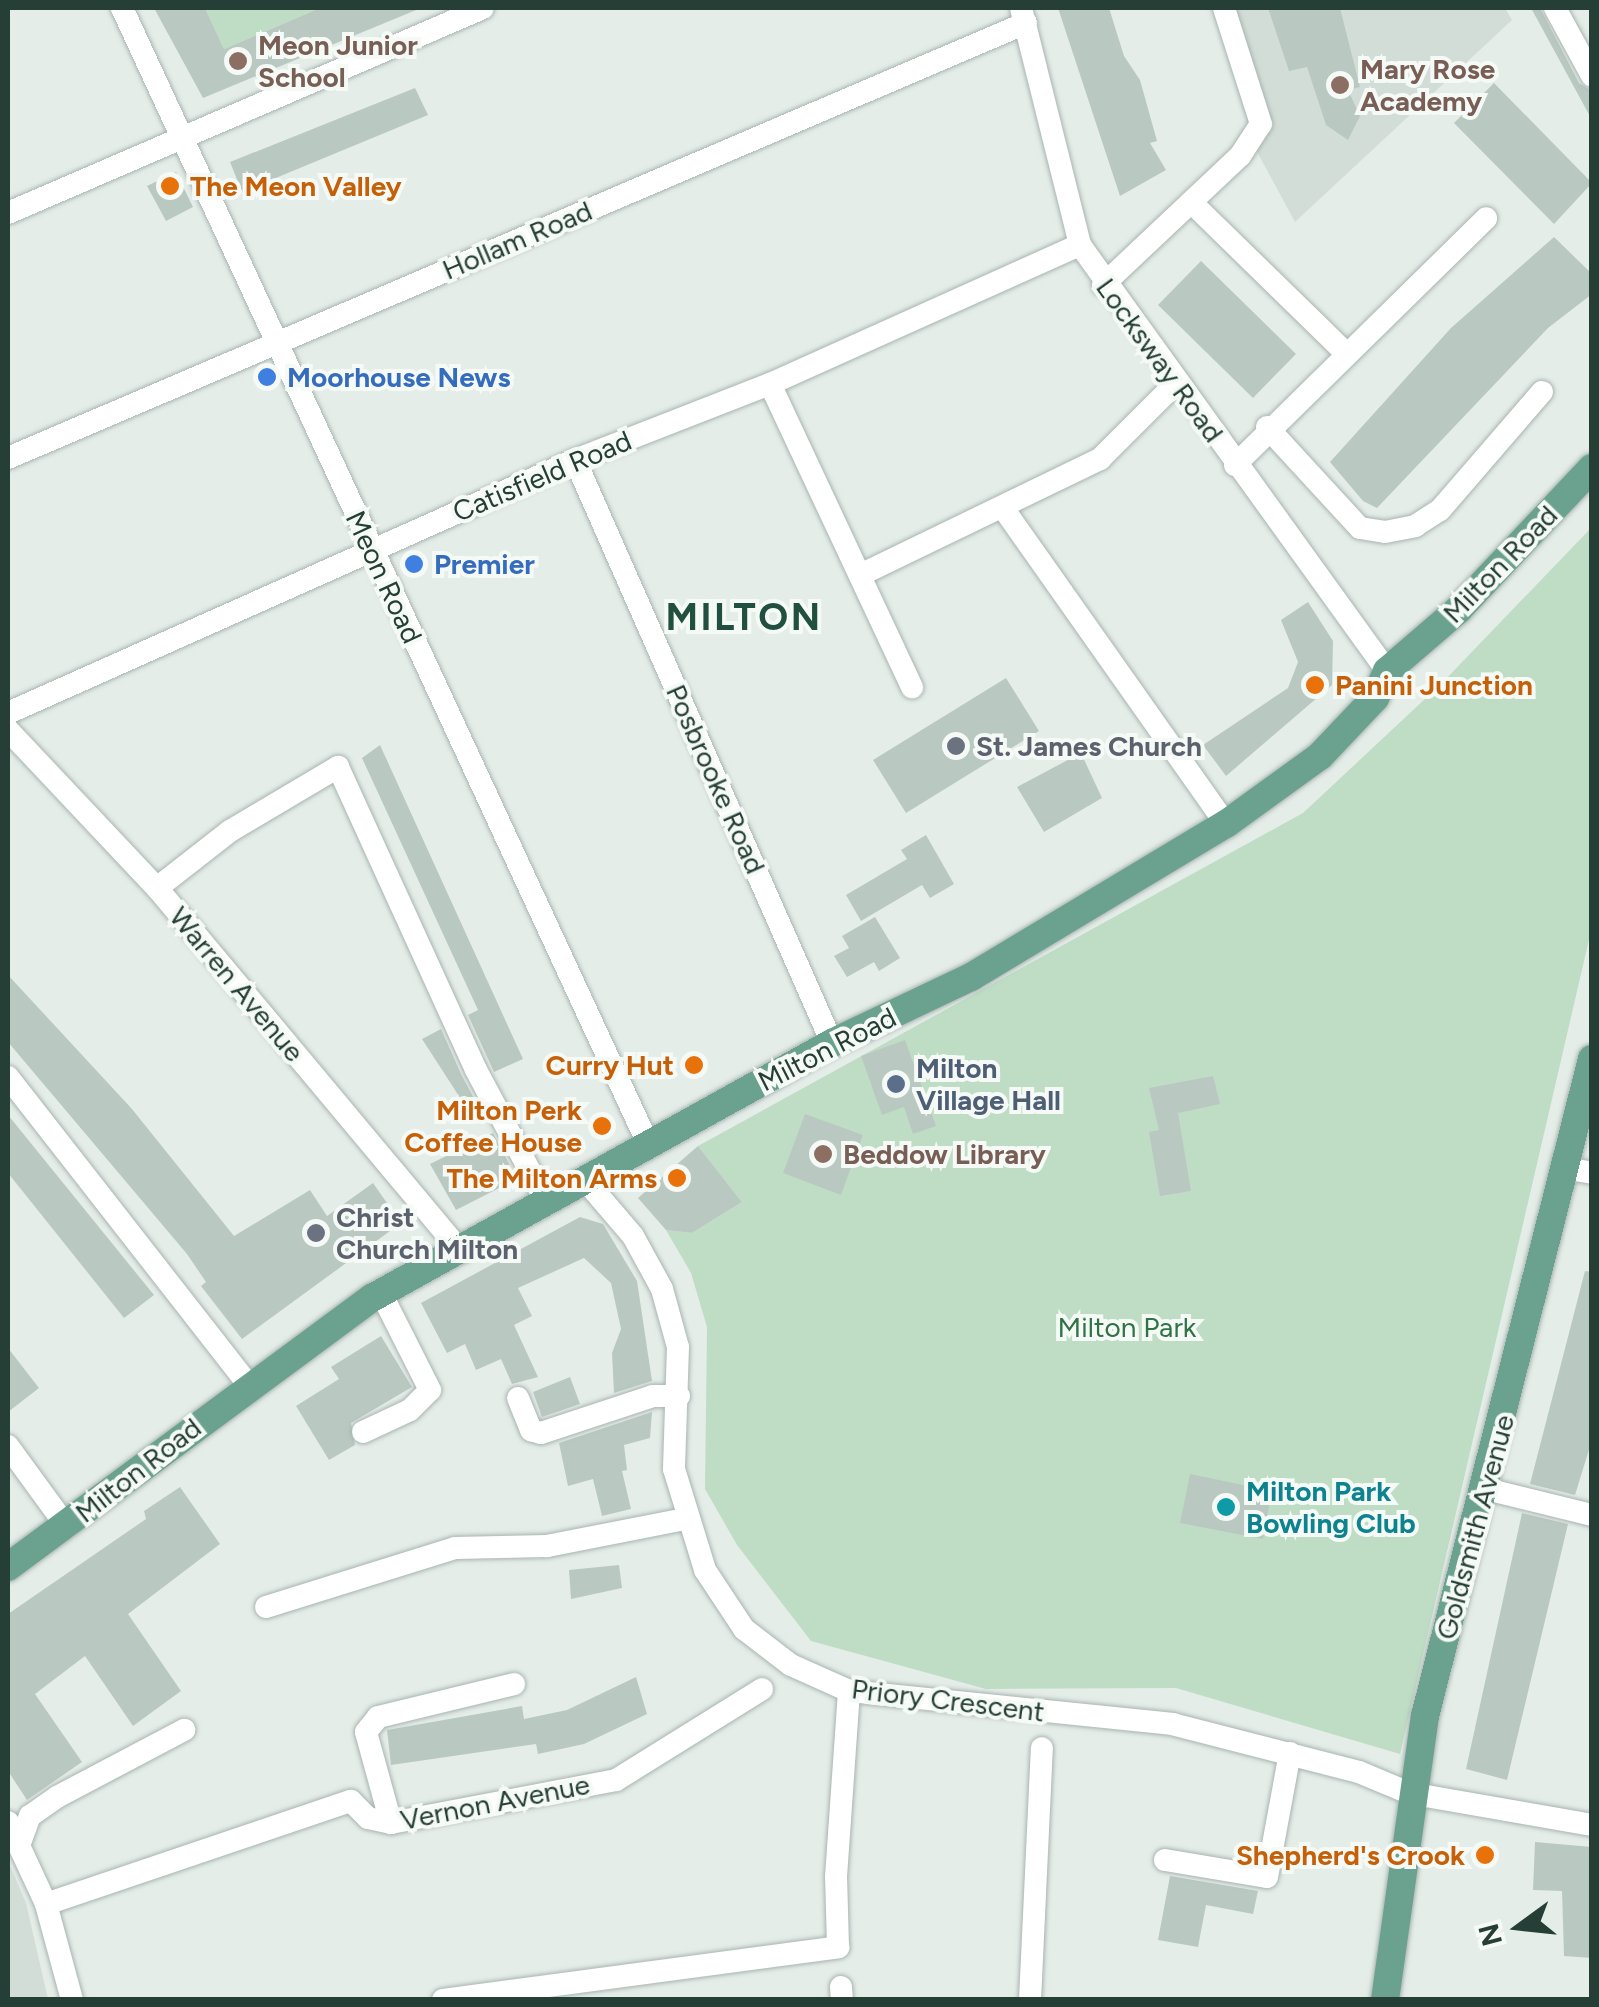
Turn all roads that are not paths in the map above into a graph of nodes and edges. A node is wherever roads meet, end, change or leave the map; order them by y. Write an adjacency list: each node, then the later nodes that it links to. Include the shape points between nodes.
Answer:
1 (122, 8): 7 (street, Meon Road)
2 (483, 8): 7 (street)
3 (1224, 8): 8 (street, via 1261,124 1240,156)
4 (1554, 8): 6 (street)
5 (1024, 15): 11 (street, Locksway Road); 13 (street, Hollam Road)
6 (1592, 76)
7 (179, 138): 9 (street); 13 (street, Meon Road)
8 (1191, 202): 12 (street); 14 (street)
9 (8, 213)
10 (1486, 218): 14 (street)
11 (1080, 245): 12 (street, Locksway Road); 16 (street, Catisfield Road)
12 (1103, 285): 15 (street, Locksway Road)
13 (275, 343): 19 (street, Hollam Road); 24 (street, Meon Road)
14 (1347, 354): 18 (street)
15 (1178, 381): 21 (street, Locksway Road); 23 (street, via 1100,459)
16 (770, 384): 20 (street, Catisfield Road); 25 (street)
17 (1542, 392): 18 (street, via 1440,510 1414,526 1385,532 1360,528)
18 (1267, 427): 21 (street)
19 (8, 458)
20 (575, 460): 24 (street, Catisfield Road); 32 (street, Posbrooke Road)
21 (1235, 465): 26 (street, Locksway Road)
22 (1592, 468): 26 (main road, Milton Road, via 1458,610)
23 (1003, 508): 25 (street); 30 (street)
24 (371, 549): 28 (street, Catisfield Road); 35 (street, Meon Road)
25 (860, 575): 27 (street)
26 (1386, 671): 30 (main road, Milton Road, via 1376,698 1320,756)
27 (912, 687)
28 (8, 713)
29 (8, 730): 31 (street, Warren Avenue)
30 (1226, 824): 32 (main road, Milton Road, via 971,977)
31 (157, 888): 38 (street, via 230,832 338,767 476,1070); 39 (street, Warren Avenue)
32 (832, 1043): 35 (main road, Milton Road)
33 (1592, 1059): 36 (main road, Goldsmith Avenue)
34 (8, 1078): 41 (street)
35 (649, 1146): 37 (main road, Milton Road)
36 (1579, 1170): 46 (main road, Goldsmith Avenue)
37 (586, 1180): 38 (main road, Milton Road); 42 (street, Priory Crescent, via 633,1236 662,1289 678,1347)
38 (546, 1201): 39 (main road, Milton Road)
39 (457, 1248): 40 (main road, Milton Road)
40 (381, 1293): 41 (main road, Milton Road); 44 (street, via 430,1390 410,1410)
41 (248, 1384): 49 (main road, Milton Road)
42 (679, 1396): 43 (street, via 654,1396 541,1433 531,1430); 48 (street, Priory Crescent, via 674,1470)
43 (518, 1398)
44 (363, 1432)
45 (8, 1446): 49 (street)
46 (1486, 1489): 47 (street); 58 (main road, Goldsmith Avenue)
47 (1592, 1515)
48 (684, 1519): 51 (street, via 547,1546 455,1548); 54 (street, Priory Crescent, via 705,1570 744,1629 791,1665)
49 (67, 1526): 50 (main road, Milton Road)
50 (8, 1567)
51 (266, 1607)
52 (514, 1684): 60 (street, via 378,1716 366,1732)
53 (762, 1690): 60 (street, Vernon Avenue, via 616,1780)
54 (850, 1691): 57 (street, Priory Crescent, via 1172,1724); 66 (street, via 836,1877 838,1947)
55 (184, 1730): 62 (street, via 56,1797 30,1816)
56 (1042, 1748): 67 (street)
57 (1290, 1753): 58 (street, Priory Crescent); 63 (street, via 1267,1878)
58 (1409, 1793): 61 (street, Priory Crescent); 68 (main road, Goldsmith Avenue)
59 (8, 1822): 62 (street)
60 (392, 1823): 64 (street, Vernon Avenue, via 368,1818 351,1802)
61 (1592, 1824)
62 (20, 1843): 64 (street)
63 (1165, 1860)
64 (46, 1904): 65 (street)
65 (72, 2000)
66 (443, 2000)
67 (1030, 2000)
68 (1385, 2000)

